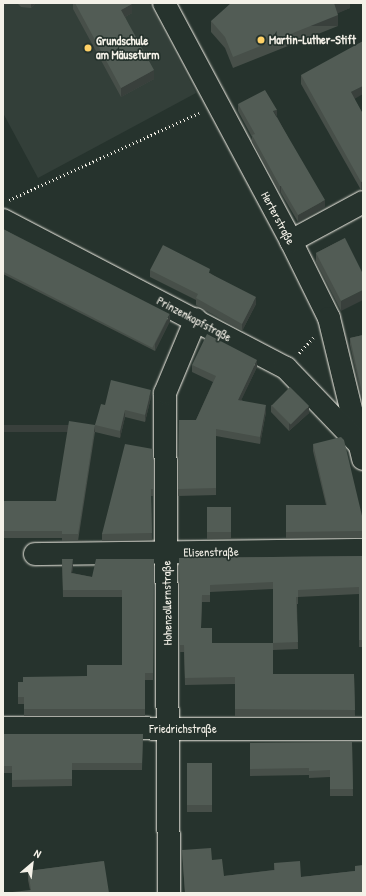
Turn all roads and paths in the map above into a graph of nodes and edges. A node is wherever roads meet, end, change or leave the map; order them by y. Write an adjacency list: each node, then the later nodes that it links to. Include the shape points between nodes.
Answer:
1 (164, 3): 2 (street, Herterstraße)
2 (217, 105): 3 (path); 6 (street, Herterstraße)
3 (3, 202)
4 (363, 202): 6 (street)
5 (3, 220): 7 (street, Prinzenkopfstraße)
6 (291, 241): 8 (street, Herterstraße, via 329,318)
7 (196, 319): 9 (street, Prinzenkopfstraße); 12 (street, Hohenzollernstraße, via 166,393)
8 (333, 334): 9 (path, via 310,338); 10 (street, Herterstraße)
9 (286, 368): 10 (street, Prinzenkopfstraße)
10 (362, 450)
11 (363, 550): 12 (street, Elisenstraße)
12 (166, 552): 13 (street, Elisenstraße); 15 (street, Hohenzollernstraße)
13 (35, 554)
14 (3, 728): 15 (street, Friedrichstraße)
15 (168, 729): 16 (street, Friedrichstraße); 17 (street, Hohenzollernstraße)
16 (363, 729)
17 (169, 893)

